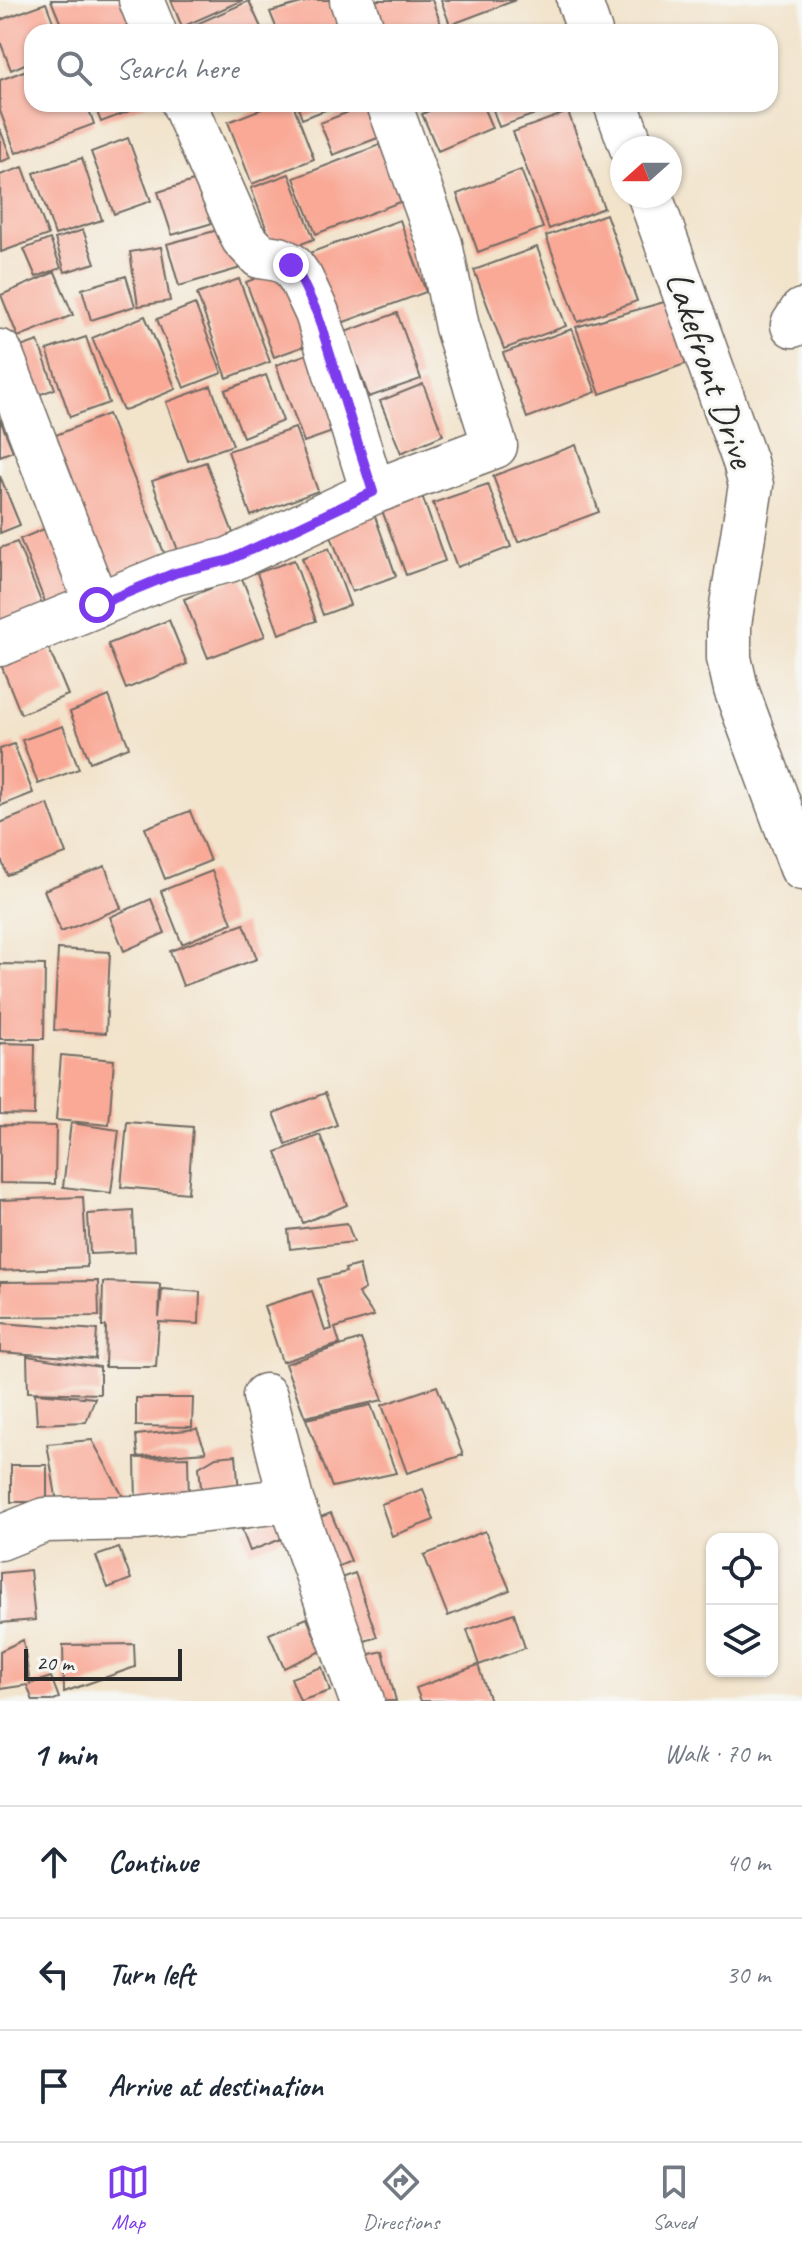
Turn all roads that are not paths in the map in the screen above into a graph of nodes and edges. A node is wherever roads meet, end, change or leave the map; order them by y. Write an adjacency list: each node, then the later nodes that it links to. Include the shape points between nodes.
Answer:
1 (141, 0): 4 (street)
2 (352, 0): 5 (street)
3 (579, 0): 6 (street)
4 (151, 24)
5 (360, 24)
6 (587, 24)
7 (188, 112): 13 (street, via 243,238 260,256 291,265 301,279 317,313)
8 (392, 112): 13 (street, via 440,244 457,327 495,446)
9 (619, 112): 10 (street)
10 (628, 136)
11 (654, 208): 16 (street, Lakefront Drive, via 751,485 729,624 729,658)
12 (0, 352): 14 (street)
13 (373, 492): 14 (street, via 229,560 175,573)
14 (97, 605): 15 (street)
15 (0, 644)
16 (802, 868)
17 (265, 1396): 18 (street)
18 (291, 1500): 19 (street, via 138,1518 45,1520); 20 (street)
19 (0, 1538)
20 (362, 1701)

